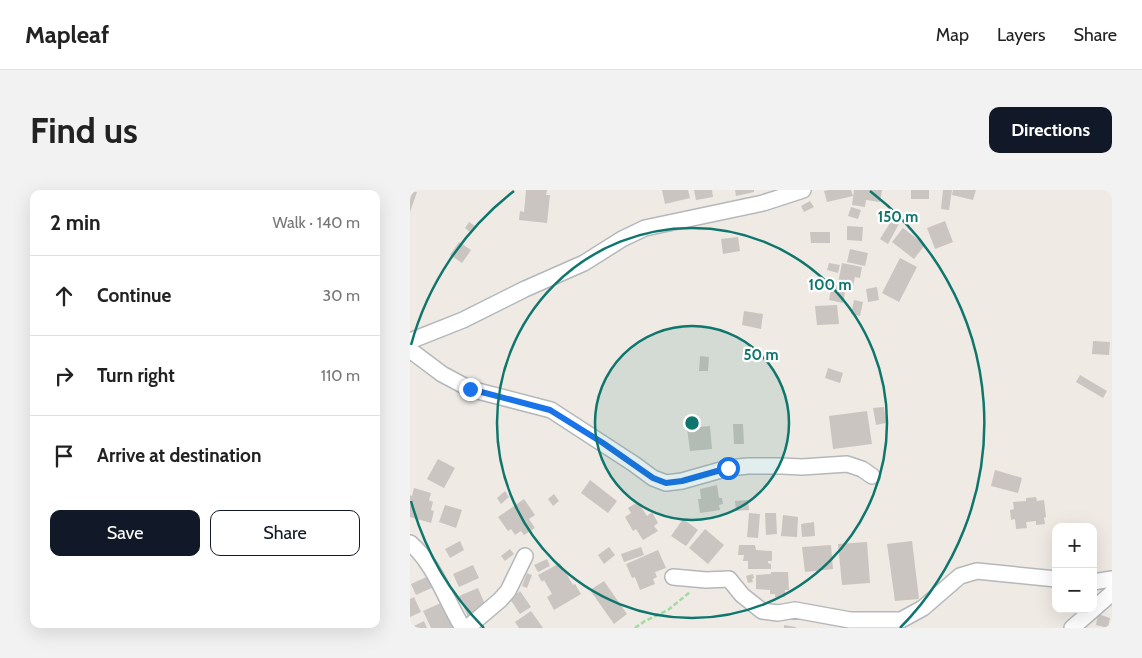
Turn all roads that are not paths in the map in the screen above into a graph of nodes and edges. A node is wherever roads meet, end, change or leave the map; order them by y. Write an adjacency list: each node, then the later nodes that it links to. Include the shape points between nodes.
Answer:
1 (803, 190): 2 (street, via 762,203 645,228 584,263 463,320)
2 (410, 341)
3 (410, 350): 4 (street, via 442,374 470,389 550,410 653,478 666,483 748,466 847,464)
4 (872, 476)
5 (410, 543): 12 (street, via 423,556)
6 (525, 556): 12 (street, via 508,591)
7 (673, 578): 8 (street, via 729,579 762,611 794,610 850,620 901,620 923,608 960,576 977,571)
8 (1052, 579)
9 (1112, 579): 10 (street)
10 (1097, 581)
11 (1112, 594): 13 (street)
12 (465, 628)
13 (1072, 628)

